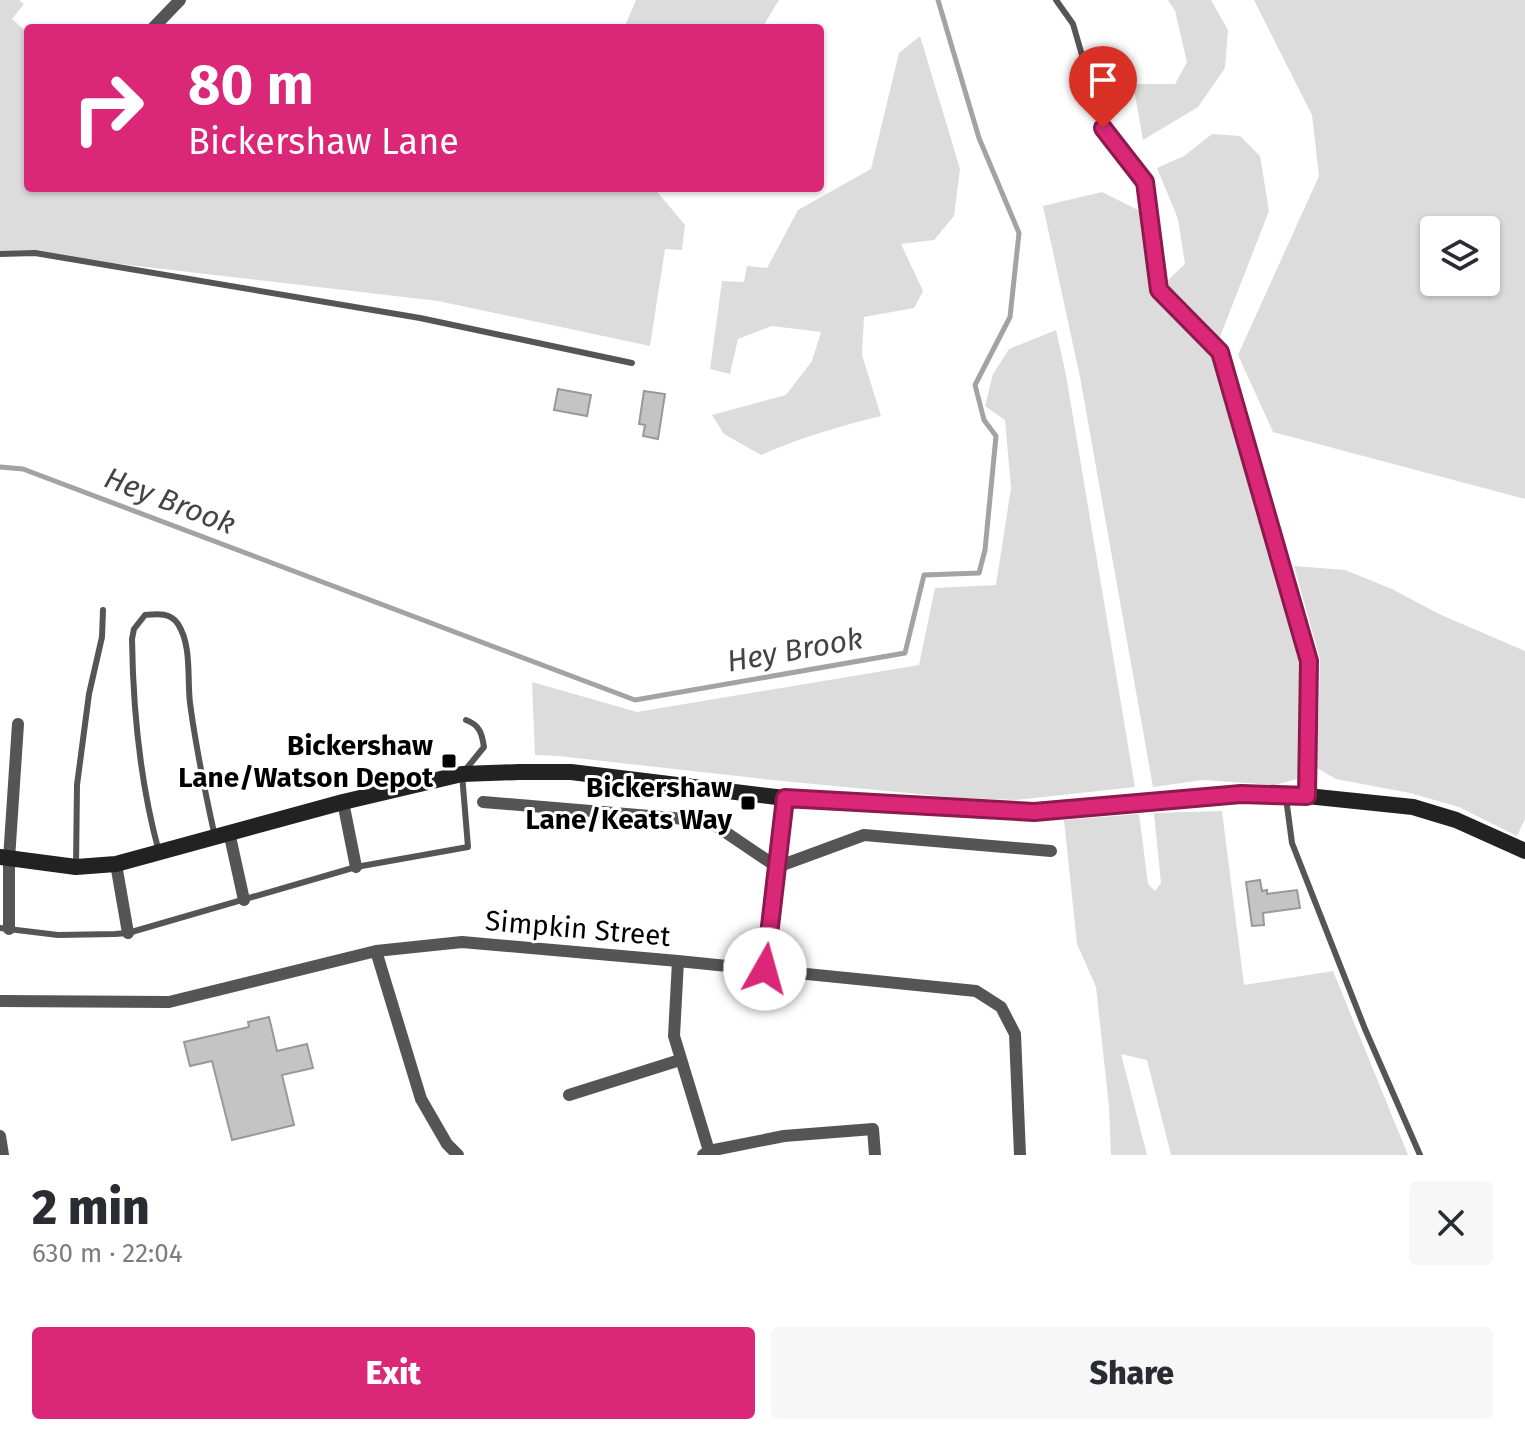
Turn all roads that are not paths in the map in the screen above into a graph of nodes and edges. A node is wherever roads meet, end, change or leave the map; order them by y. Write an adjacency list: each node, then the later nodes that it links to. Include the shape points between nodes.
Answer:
1 (1056, 0): 11 (lane, via 1073,24 1103,128 1145,182 1159,290 1220,352 1309,661)
2 (178, 1): 3 (street)
3 (161, 24)
4 (0, 254): 5 (lane, via 35,253 420,318)
5 (632, 363)
6 (103, 610): 21 (lane, via 77,785)
7 (466, 720): 9 (lane, via 482,733 484,747)
8 (18, 724): 19 (street)
9 (462, 774): 12 (main road, via 571,772); 13 (main road); 22 (lane, via 468,847)
10 (1285, 795): 11 (main road); 12 (main road, via 1034,812); 39 (lane, via 1292,843)
11 (1307, 796): 17 (main road, via 1413,807)
12 (785, 798): 23 (street)
13 (343, 802): 15 (main road); 22 (street)
14 (483, 802): 23 (street, via 709,821)
15 (222, 834): 18 (main road); 18 (lane, via 200,774 181,630 170,616 145,615 132,639 135,710); 24 (street)
16 (1051, 851): 23 (street, via 864,835)
17 (1525, 851)
18 (160, 853): 20 (main road)
19 (4, 858): 21 (main road); 25 (street)
20 (116, 864): 21 (main road); 26 (street)
21 (76, 867)
22 (356, 867): 24 (lane)
23 (777, 867): 29 (street)
24 (244, 900): 26 (lane)
25 (5, 929): 26 (lane, via 58,935)
26 (128, 933)
27 (376, 951): 28 (street, Simpkin Street, via 462,942); 30 (street, Simpkin Street, via 169,1002); 36 (street, via 421,1099)
28 (678, 961): 29 (street, Simpkin Street); 31 (street, via 674,1036)
29 (765, 969): 38 (street, Simpkin Street, via 976,991 1001,1007 1015,1034)
30 (0, 1001)
31 (680, 1060): 32 (street); 34 (street)
32 (569, 1095)
33 (0, 1136): 35 (street)
34 (706, 1153): 37 (street, via 784,1136 873,1129)
35 (3, 1155)
36 (458, 1155)
37 (875, 1155)
38 (1020, 1155)
39 (1420, 1155)

